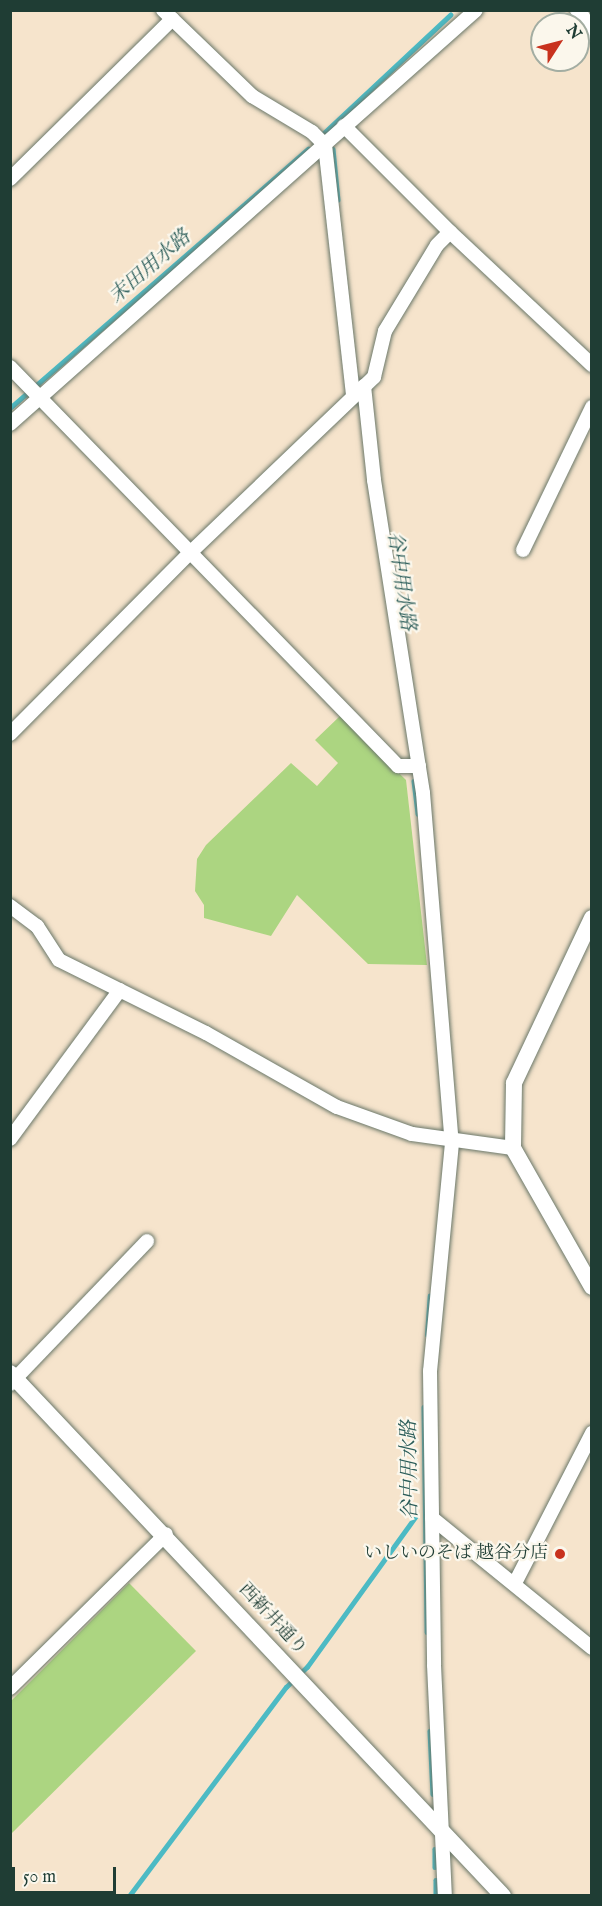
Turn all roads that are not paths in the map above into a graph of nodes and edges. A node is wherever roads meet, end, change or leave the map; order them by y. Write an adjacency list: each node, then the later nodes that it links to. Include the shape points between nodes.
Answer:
1 (476, 10): 5 (street)
2 (578, 10): 4 (street)
3 (168, 15): 6 (street, via 252,96 312,132); 7 (street)
4 (591, 34)
5 (344, 126): 6 (street); 8 (street)
6 (325, 145): 12 (street); 13 (street)
7 (10, 179)
8 (450, 232): 9 (street); 11 (street, via 437,245 385,331 374,377)
9 (591, 365)
10 (10, 367): 13 (street)
11 (364, 386): 12 (street); 19 (street, via 374,480)
12 (353, 395): 17 (street)
13 (39, 398): 15 (street); 17 (street)
14 (591, 407): 16 (street)
15 (10, 424)
16 (523, 550)
17 (192, 551): 18 (street); 19 (street, via 398,766)
18 (10, 734)
19 (419, 766): 24 (street)
20 (10, 906): 22 (street, via 37,926 59,960)
21 (591, 918): 25 (street, via 514,1083)
22 (120, 990): 23 (street); 24 (street, via 337,1107 412,1134)
23 (10, 1138)
24 (452, 1143): 25 (street); 30 (street, via 430,1371)
25 (513, 1148): 27 (street)
26 (147, 1241): 28 (street)
27 (591, 1287)
28 (12, 1379): 31 (street, 西新井通り)
29 (591, 1432): 32 (street)
30 (432, 1518): 32 (street); 35 (street, via 434,1665)
31 (166, 1534): 34 (street); 35 (street, 西新井通り)
32 (515, 1583): 33 (street)
33 (591, 1647)
34 (10, 1688)
35 (444, 1832): 36 (street); 37 (street, 西新井通り)
36 (445, 1896)
37 (503, 1896)

